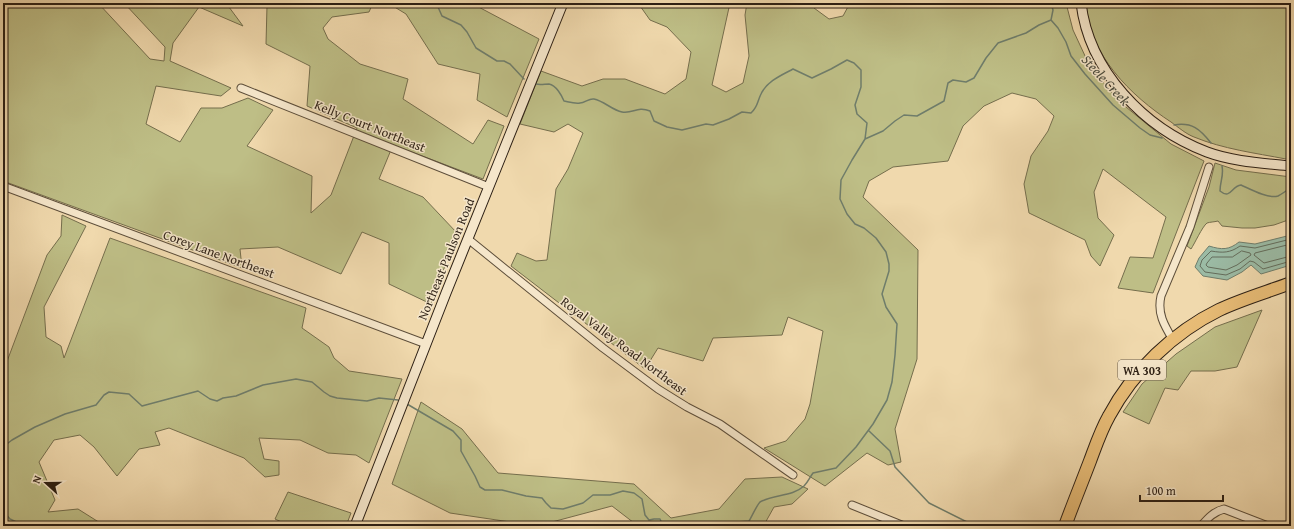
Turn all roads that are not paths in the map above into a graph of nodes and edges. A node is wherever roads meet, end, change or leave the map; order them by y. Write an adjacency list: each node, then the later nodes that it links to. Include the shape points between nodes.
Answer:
1 (563, 3): 7 (street, Northeast Paulson Road)
2 (1081, 3): 4 (street, via 1089,39 1102,66 1124,95 1150,118 1207,152 1246,161)
3 (241, 88): 7 (street, Kelly Court Northeast)
4 (1291, 166)
5 (1209, 167): 10 (street, via 1190,227 1161,296 1160,315)
6 (3, 186): 11 (street, Corey Lane Northeast)
7 (489, 187): 8 (street, Northeast Paulson Road)
8 (468, 239): 11 (street, Northeast Paulson Road); 12 (street, Royal Valley Road Northeast, via 658,389 720,424)
9 (1291, 284): 10 (highway, WA 303, via 1219,310)
10 (1173, 340): 16 (highway, WA 303, via 1152,357 1110,414)
11 (426, 344): 14 (street, Northeast Paulson Road)
12 (794, 475)
13 (852, 505): 15 (street)
14 (355, 526)
15 (904, 526)
16 (1065, 526)
17 (1201, 526): 18 (street, via 1210,515 1224,509)
18 (1268, 526)

